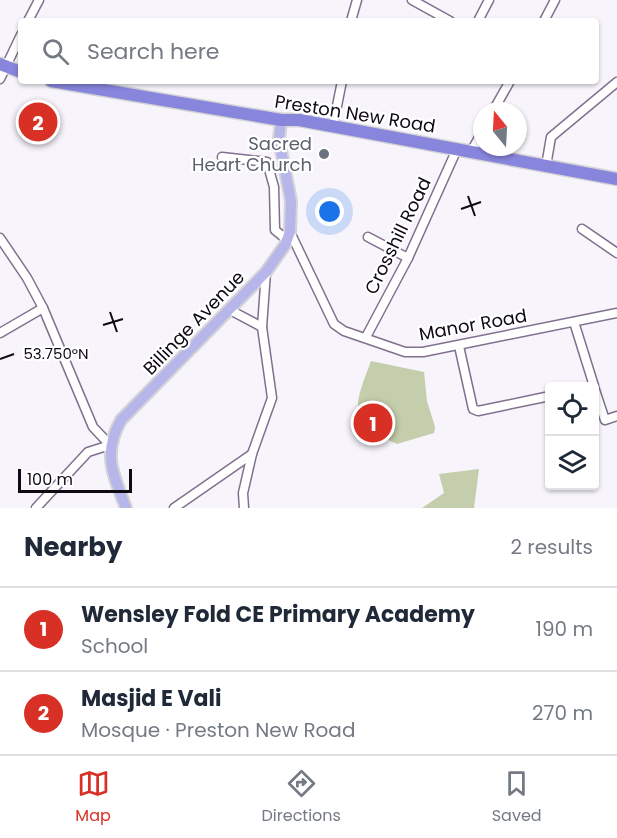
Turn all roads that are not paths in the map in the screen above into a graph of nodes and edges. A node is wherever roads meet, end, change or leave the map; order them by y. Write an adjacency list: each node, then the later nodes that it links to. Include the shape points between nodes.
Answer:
1 (39, 0): 7 (street)
2 (357, 0): 8 (street)
3 (412, 0): 6 (street)
4 (489, 0): 10 (street)
5 (555, 0): 11 (street)
6 (425, 3): 9 (street)
7 (30, 18)
8 (352, 18)
9 (446, 18)
10 (480, 18)
11 (546, 18)
12 (18, 40): 13 (street)
13 (2, 65): 14 (highway); 15 (street)
14 (18, 71)
15 (0, 79)
16 (617, 82): 27 (street, via 551,137)
17 (69, 84): 21 (highway, Preston New Road)
18 (341, 84): 22 (street)
19 (508, 84): 20 (street)
20 (498, 102)
21 (281, 120): 22 (highway, Preston New Road); 30 (main road, via 279,140 291,201)
22 (333, 126): 24 (highway, Preston New Road)
23 (473, 148): 25 (street)
24 (457, 149): 25 (highway, Preston New Road); 34 (street, Crosshill Road)
25 (471, 152): 27 (highway, Preston New Road)
26 (222, 157): 30 (street, Manor Road, via 267,162 274,187 275,231)
27 (546, 166): 28 (highway, Preston New Road)
28 (617, 180)
29 (582, 229): 33 (street)
30 (289, 236): 35 (main road, Billinge Avenue); 42 (street, Manor Road, via 334,324)
31 (368, 237): 34 (street)
32 (0, 238): 36 (street)
33 (617, 254)
34 (408, 258): 42 (street, Crosshill Road)
35 (266, 272): 37 (main road, Billinge Avenue); 40 (street)
36 (43, 308): 41 (street); 48 (street, via 93,427)
37 (230, 310): 40 (street); 48 (main road, Billinge Avenue, via 121,420)
38 (617, 313): 39 (street, Manor Road)
39 (574, 322): 43 (street, Manor Road); 44 (street)
40 (262, 327): 49 (street, via 272,398)
41 (0, 333)
42 (363, 336): 43 (street, Manor Road, via 405,352)
43 (459, 346): 45 (street, via 471,405 478,411)
44 (592, 382)
45 (545, 397)
46 (599, 402): 47 (street, via 605,420)
47 (617, 416)
48 (110, 444): 50 (street, via 88,452); 51 (main road, via 109,459)
49 (252, 454): 52 (street); 53 (street, via 243,493)
50 (36, 508)
51 (126, 508)
52 (174, 508)
53 (244, 508)

